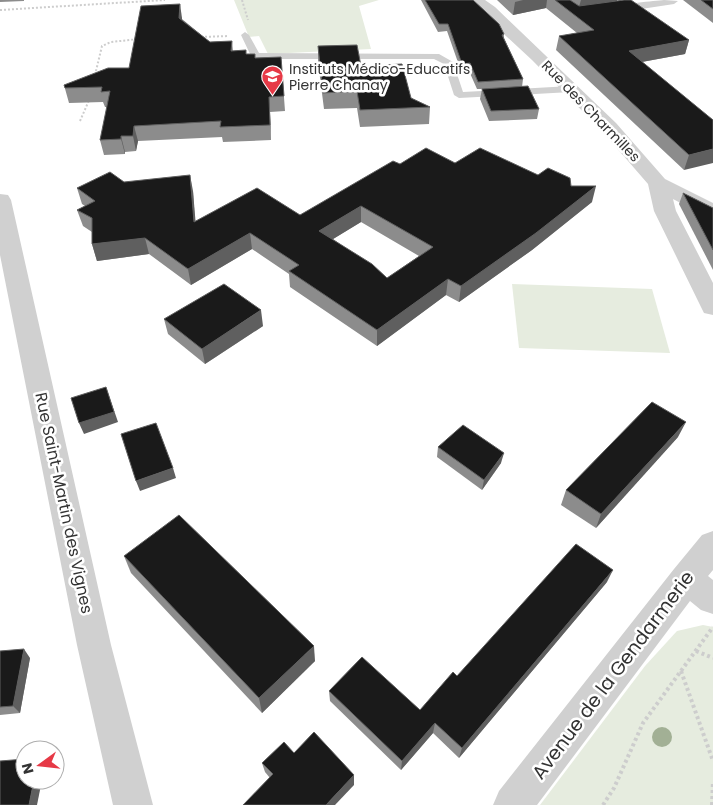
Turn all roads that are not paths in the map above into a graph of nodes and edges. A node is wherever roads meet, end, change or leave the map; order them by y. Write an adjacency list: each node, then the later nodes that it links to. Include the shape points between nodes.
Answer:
1 (476, 0): 5 (street, Rue des Charmilles)
2 (674, 1): 3 (lane)
3 (611, 8)
4 (245, 35): 5 (lane, via 256,56 436,56 448,62 459,95)
5 (571, 89): 6 (street, Rue des Charmilles)
6 (658, 183): 8 (street, Rue des Charmilles); 9 (street, via 665,211)
7 (0, 200): 13 (street, Rue Saint-Martin des Vignes, via 94,645)
8 (713, 211)
9 (713, 306)
10 (713, 545): 11 (street, Avenue de la Gendarmerie)
11 (686, 579): 12 (street); 14 (street, Avenue de la Gendarmerie)
12 (713, 599)
13 (133, 805)
14 (513, 805)

